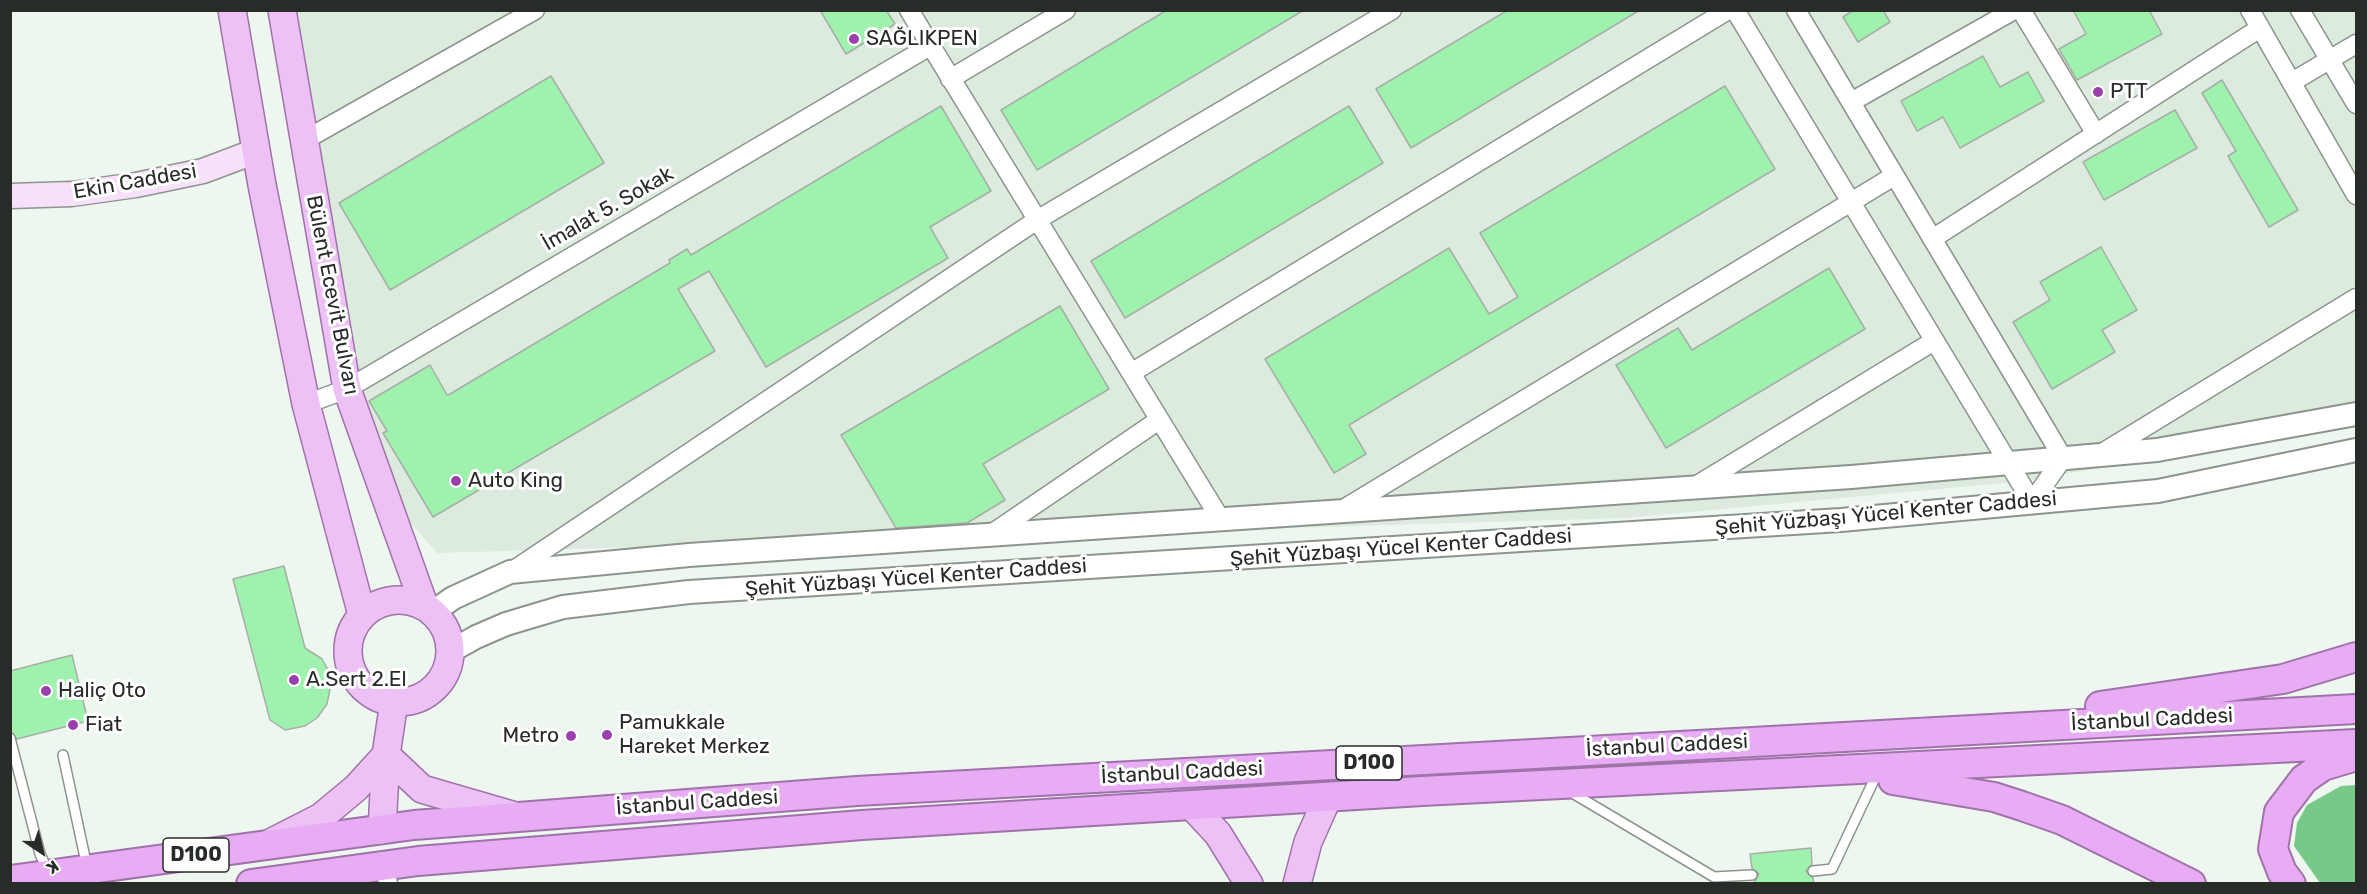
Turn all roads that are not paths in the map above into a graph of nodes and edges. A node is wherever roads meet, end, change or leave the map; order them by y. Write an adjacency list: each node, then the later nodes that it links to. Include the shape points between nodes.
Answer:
1 (232, 10): 24 (main road)
2 (282, 10): 23 (main road, Bülent Ecevit Bulvarı)
3 (535, 10): 23 (street)
4 (909, 10): 16 (street)
5 (1066, 10): 18 (street)
6 (1392, 10): 29 (street)
7 (1728, 10): 33 (street)
8 (1735, 10): 28 (street)
9 (1796, 10): 20 (street)
10 (2014, 10): 20 (street)
11 (2021, 10): 22 (street)
12 (2250, 10): 14 (street)
13 (2300, 10): 17 (street)
14 (2260, 28): 19 (street); 22 (street)
15 (2356, 44): 17 (street)
16 (930, 46): 18 (street); 34 (street, İmalat 5. Sokak)
17 (2329, 60): 19 (street); 21 (street)
18 (951, 79): 29 (street)
19 (2292, 82): 26 (street)
20 (1851, 102): 25 (street)
21 (2356, 104)
22 (2096, 134): 30 (street)
23 (303, 141): 34 (main road, Bülent Ecevit Bulvarı)
24 (256, 151): 27 (main road, Ekin Caddesi, via 203,171 136,185 72,194); 35 (main road)
25 (1894, 176): 28 (street); 30 (street)
26 (2356, 195)
27 (10, 196)
28 (1852, 203): 32 (street); 44 (street)
29 (1037, 220): 33 (street); 47 (street)
30 (1932, 239): 40 (street)
31 (2356, 298): 39 (street)
32 (1934, 341): 41 (street); 42 (street)
33 (1131, 374): 37 (street)
34 (347, 389): 35 (street, İmalat 5. Sokak); 48 (main road, Bülent Ecevit Bulvarı)
35 (306, 404): 49 (main road)
36 (2356, 414): 39 (street, Şehit Yüzbaşı Yücel Kenter Caddesi, via 2157,450)
37 (1159, 420): 45 (street); 46 (street)
38 (2356, 450): 43 (street, Şehit Yüzbaşı Yücel Kenter Caddesi, via 2158,491)
39 (2099, 455): 40 (street, Şehit Yüzbaşı Yücel Kenter Caddesi)
40 (2062, 458): 41 (street, Şehit Yüzbaşı Yücel Kenter Caddesi); 43 (street)
41 (2006, 463): 42 (street, Şehit Yüzbaşı Yücel Kenter Caddesi); 43 (street)
42 (1694, 488): 44 (street, Şehit Yüzbaşı Yücel Kenter Caddesi)
43 (2032, 502): 50 (street, Şehit Yüzbaşı Yücel Kenter Caddesi, via 1841,520 689,592 563,607 506,624)
44 (1340, 512): 45 (street, Şehit Yüzbaşı Yücel Kenter Caddesi)
45 (1221, 520): 46 (street, Şehit Yüzbaşı Yücel Kenter Caddesi)
46 (990, 535): 47 (street, Şehit Yüzbaşı Yücel Kenter Caddesi, via 689,555)
47 (510, 572): 48 (street)
48 (429, 609): 49 (main road, via 412,600 392,600 378,603); 50 (main road, via 441,619 449,634)
49 (363, 615): 52 (main road, via 348,642 353,675 371,693)
50 (451, 651): 52 (main road, via 440,683 426,695)
51 (2356, 657): 54 (highway, via 2283,679)
52 (394, 702): 58 (main road)
53 (2356, 709): 54 (highway, İstanbul Caddesi / D100)
54 (1928, 732): 65 (highway, İstanbul Caddesi / D100, via 857,791)
55 (10, 738): 71 (lane, via 40,854)
56 (2356, 744): 60 (highway, İstanbul Caddesi)
57 (63, 755): 68 (lane)
58 (386, 755): 65 (main road, via 422,789); 66 (main road); 67 (main road, via 356,788 321,817)
59 (2356, 756): 78 (highway, via 2323,766 2304,779 2279,812 2274,849)
60 (1666, 780): 61 (highway); 62 (highway, İstanbul Caddesi)
61 (1874, 780): 69 (lane, via 1832,869); 77 (highway, via 1994,797 2062,820)
62 (1560, 785): 63 (highway, İstanbul Caddesi); 72 (lane, via 1714,877)
63 (1328, 797): 64 (highway, İstanbul Caddesi); 76 (main road, via 1308,843)
64 (1191, 805): 70 (highway, İstanbul Caddesi, via 862,825); 75 (main road, via 1218,834)
65 (519, 817): 66 (highway, İstanbul Caddesi / D100)
66 (382, 830): 67 (highway, İstanbul Caddesi / D100); 70 (highway)
67 (266, 845): 68 (highway, İstanbul Caddesi / D100)
68 (87, 869): 71 (highway, İstanbul Caddesi / D100)
69 (1813, 871)
70 (387, 874): 74 (highway, İstanbul Caddesi / D100)
71 (50, 875): 73 (highway, İstanbul Caddesi / D100)
72 (1752, 875)
73 (10, 880)
74 (250, 884)
75 (1249, 884)
76 (1298, 884)
77 (2191, 884)
78 (2291, 884)

